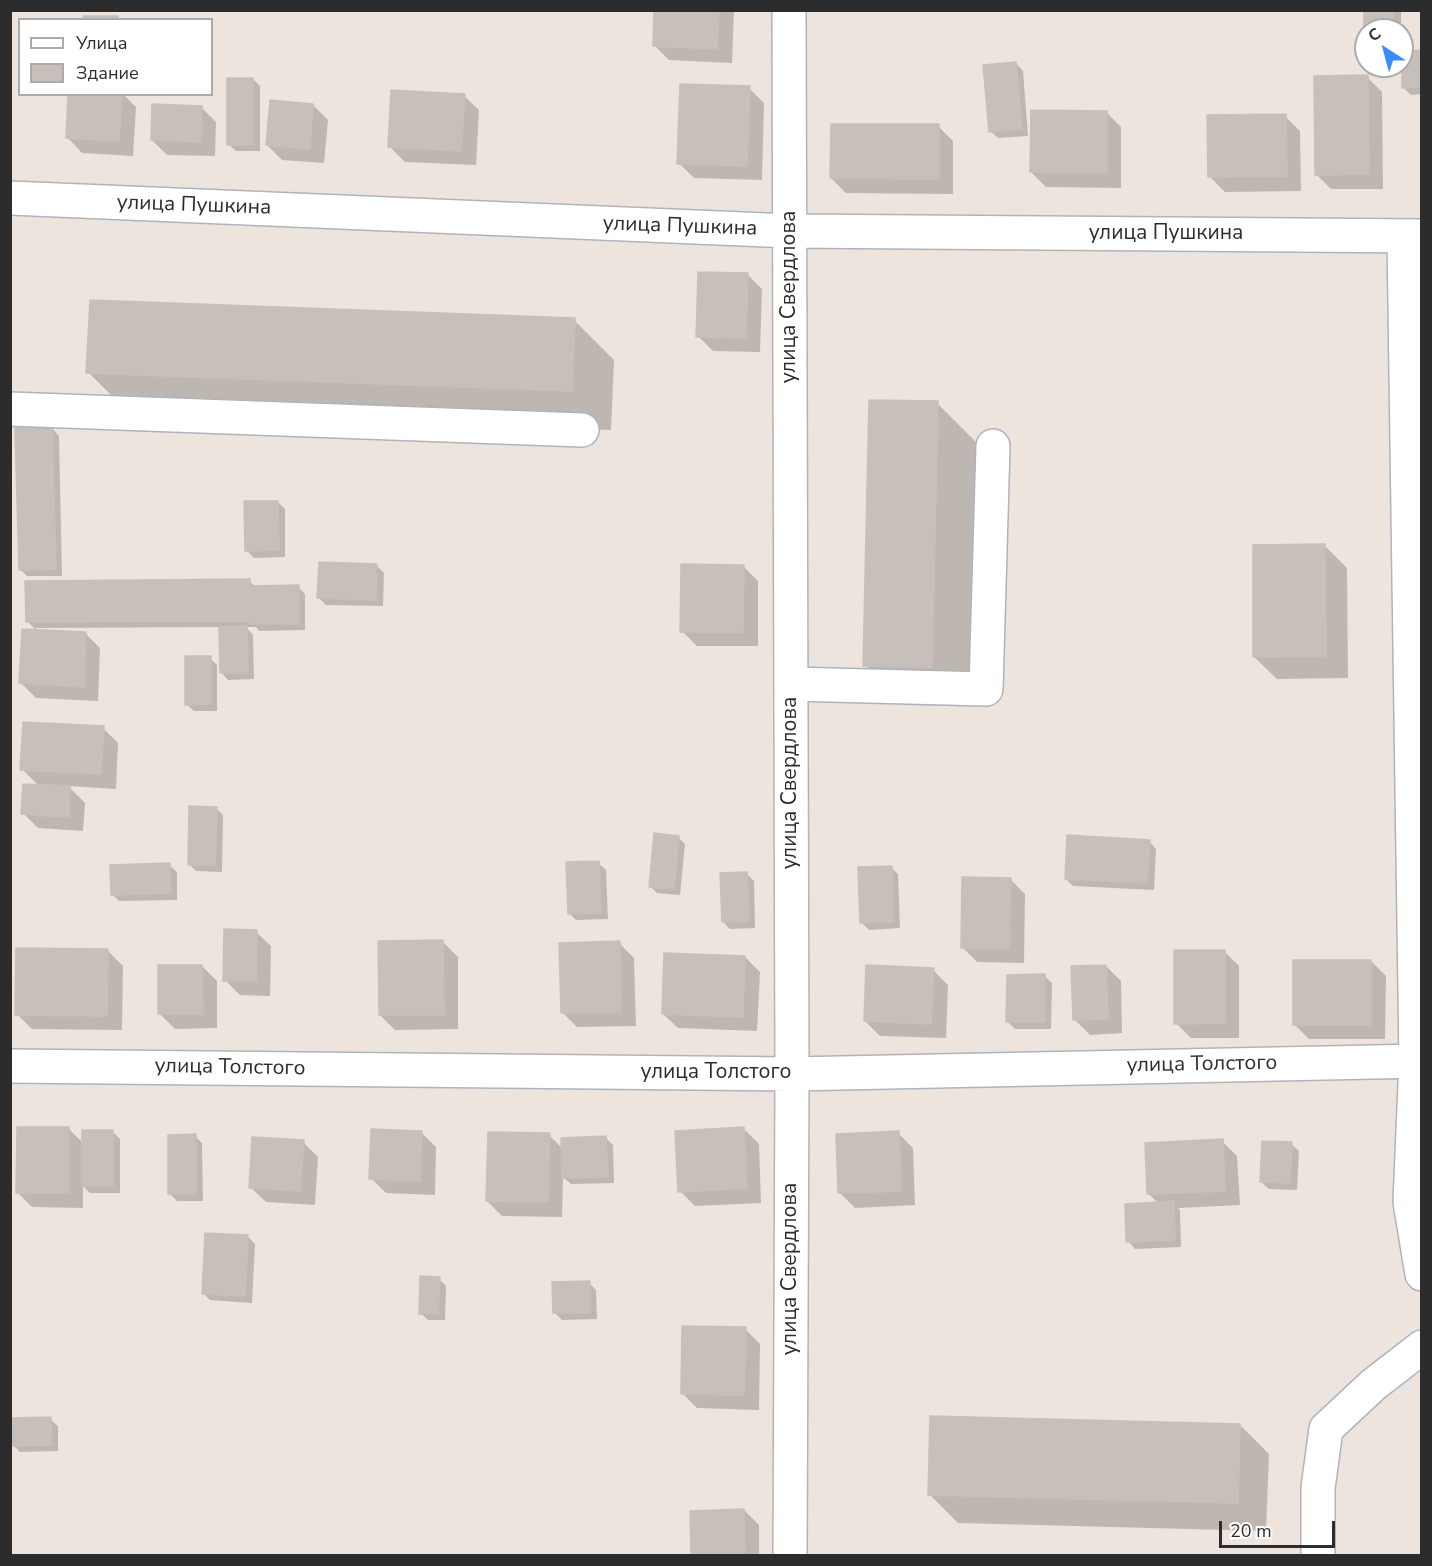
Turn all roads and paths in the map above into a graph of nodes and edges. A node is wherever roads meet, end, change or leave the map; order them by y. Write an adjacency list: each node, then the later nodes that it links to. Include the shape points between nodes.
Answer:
1 (789, 10): 3 (street, улица Свердлова)
2 (10, 198): 3 (street, улица Пушкина)
3 (790, 231): 4 (street, улица Пушкина); 8 (street, улица Свердлова)
4 (1413, 236): 9 (street)
5 (10, 409): 6 (street)
6 (582, 430)
7 (993, 446): 8 (street, via 986,689)
8 (791, 684): 11 (street, улица Свердлова)
9 (1419, 1061): 11 (street, улица Толстого); 12 (street, via 1410,1202)
10 (10, 1066): 11 (street, улица Толстого)
11 (792, 1074): 14 (street, улица Свердлова)
12 (1422, 1274)
13 (1422, 1347): 15 (street, via 1373,1384 1326,1429 1318,1488)
14 (790, 1556)
15 (1318, 1556)

